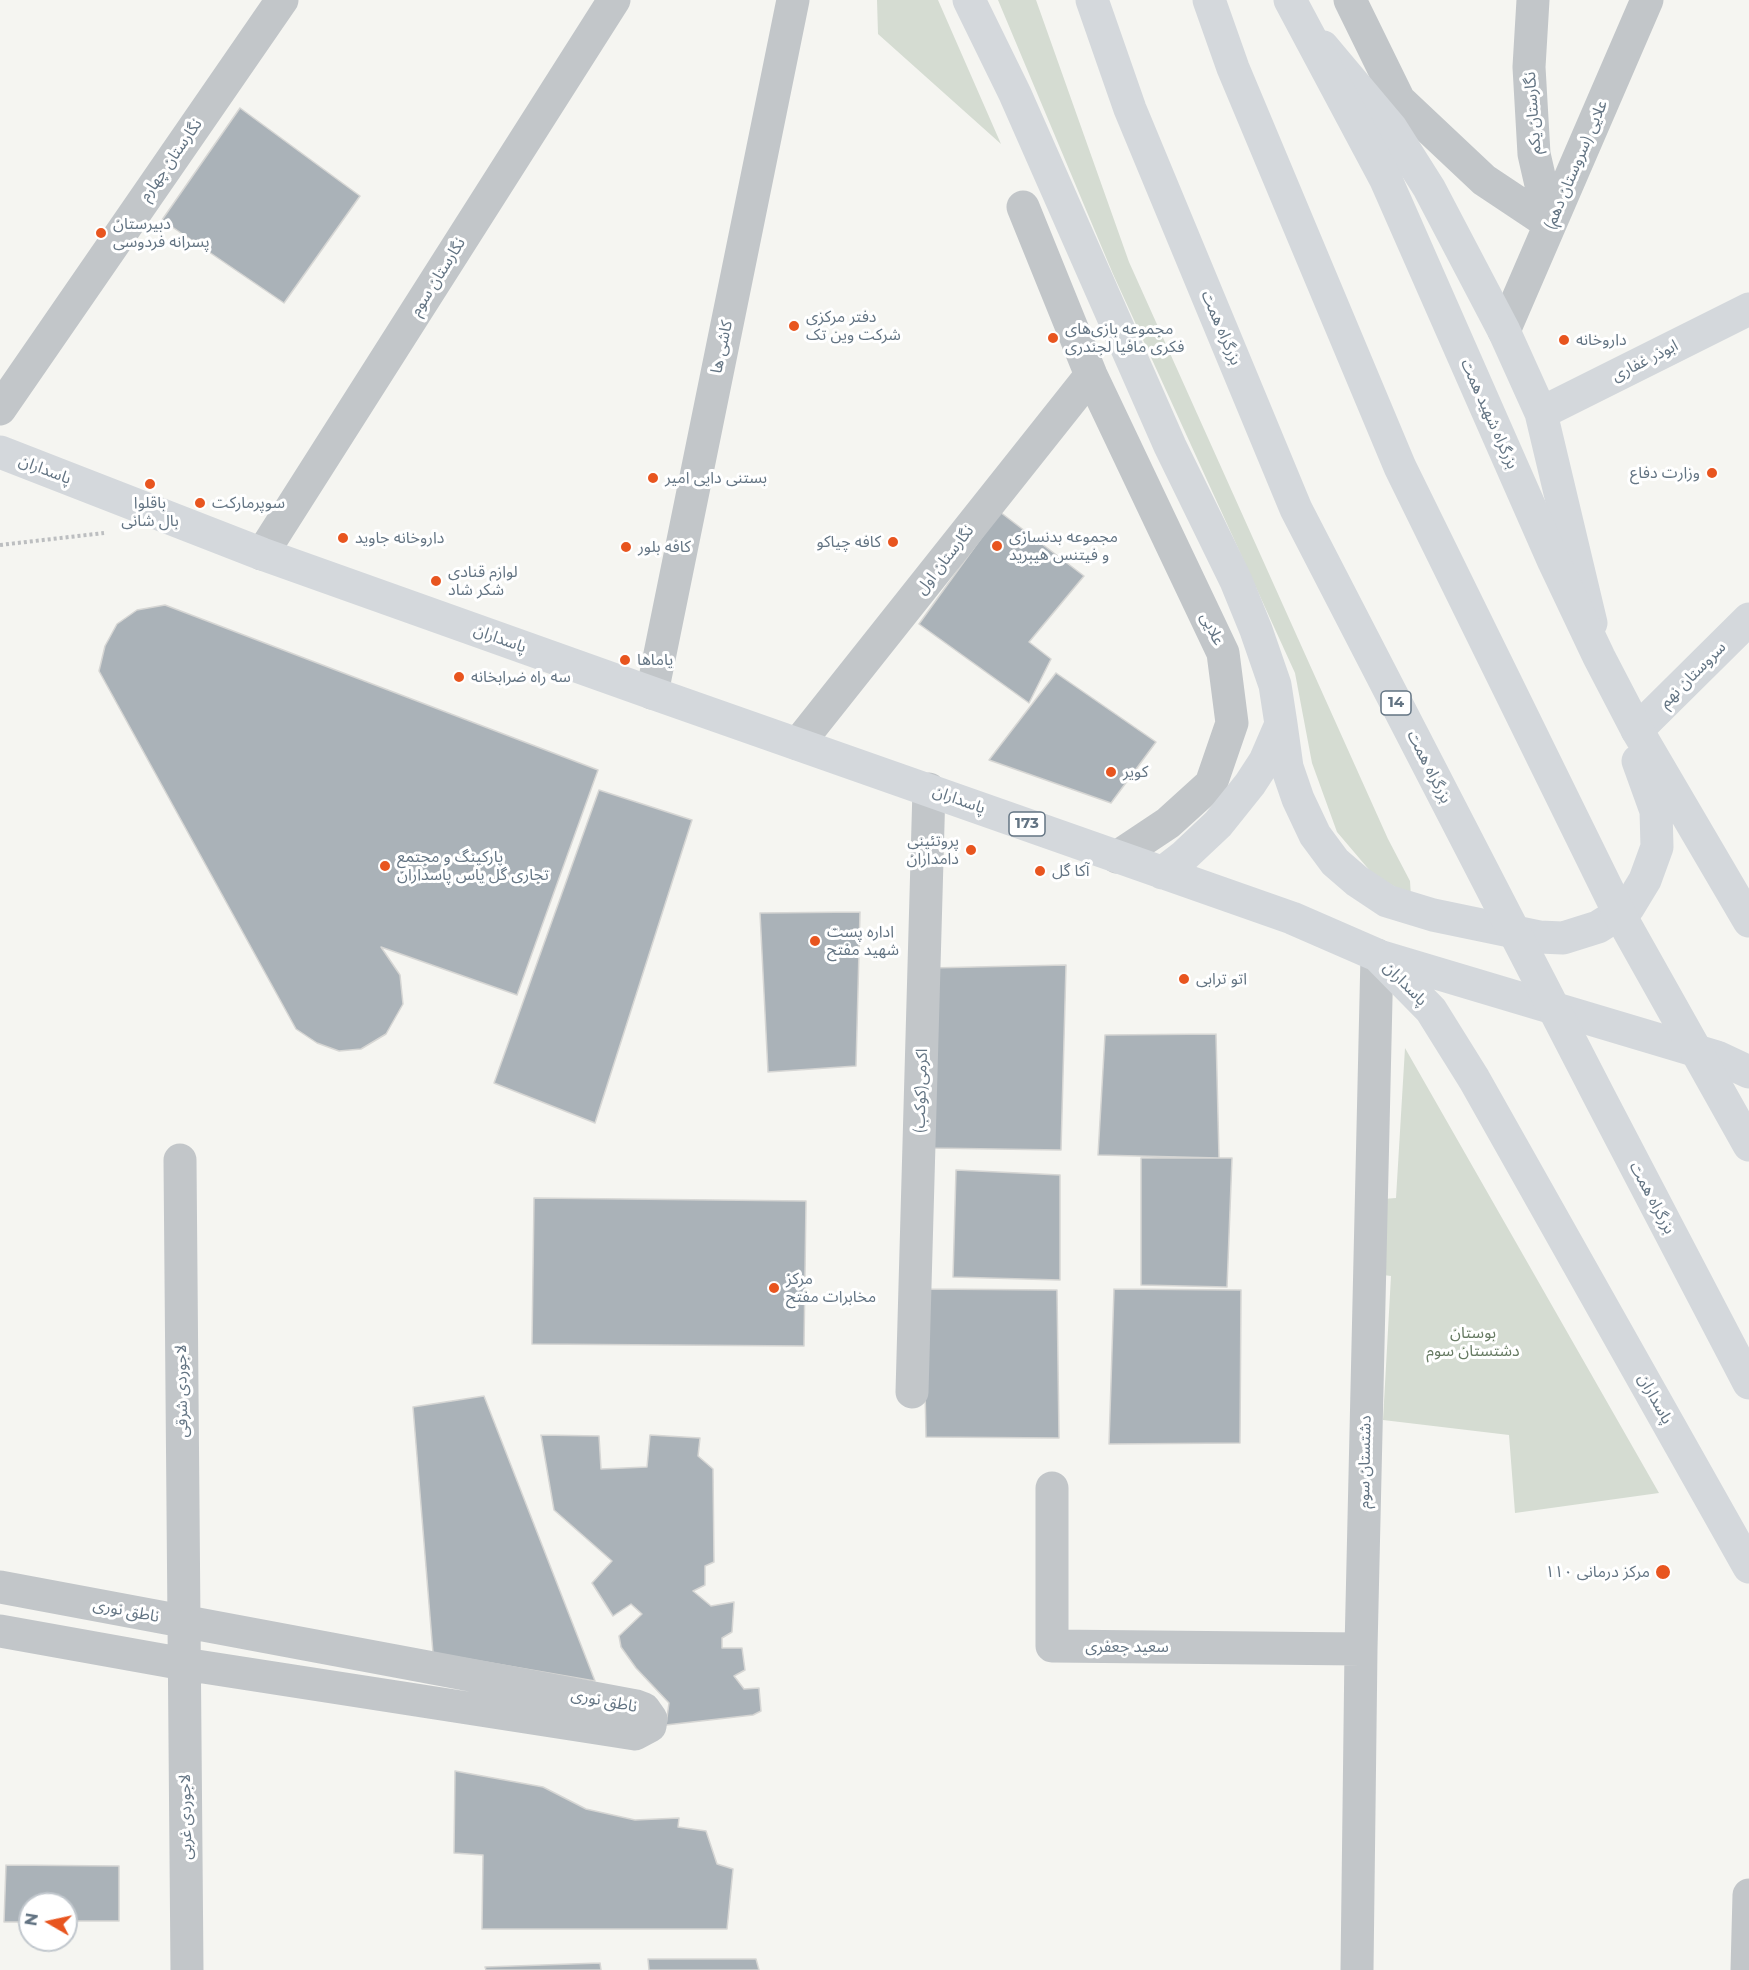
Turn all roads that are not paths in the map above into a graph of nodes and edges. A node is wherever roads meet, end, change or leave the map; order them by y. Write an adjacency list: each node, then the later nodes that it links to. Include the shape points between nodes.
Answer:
1 (282, 0): 17 (street, نگارستان چهارم)
2 (614, 0): 20 (street, نگارستان سوم)
3 (793, 0): 24 (street, کاشی ها)
4 (969, 0): 25 (main road, via 1015,94 1170,446 1236,581 1272,676)
5 (1092, 0): 36 (main road, بزرگراه همت / 14, via 1130,109 1296,509)
6 (1209, 0): 34 (main road, via 1233,68 1400,467 1621,917)
7 (1290, 0): 11 (main road, بزرگراه شهید همت)
8 (1350, 0): 13 (street, via 1399,100 1484,180)
9 (1533, 0): 13 (street, نگارستان یکم, via 1529,67 1534,154)
10 (1647, 0): 13 (street, علایی (سروستان دهم))
11 (1301, 14): 15 (main road, via 1391,128 1429,188); 21 (main road, بزرگراه شهید همت, via 1386,180)
12 (1023, 207): 16 (street, علایی)
13 (1550, 224): 15 (street, علایی (سروستان دهم))
14 (1749, 309): 18 (main road, ابوذر غفاری)
15 (1504, 331): 18 (main road)
16 (1091, 375): 27 (street, نگارستان اول); 29 (street, علایی, via 1223,653 1232,723 1211,784 1168,822)
17 (0, 409)
18 (1541, 413): 23 (main road)
19 (0, 452): 20 (main road, پاسداران / 173)
20 (262, 554): 24 (main road, پاسداران / 173)
21 (1554, 562): 23 (main road, بزرگراه شهید همت); 25 (main road, via 1632,743 1656,811 1657,847 1645,880 1628,908 1598,927 1563,938 1539,937 1388,902 1335,862 1315,835 1287,767)
22 (1749, 619): 26 (main road, سروستان نهم)
23 (1599, 657): 26 (main road, بزرگراه شهید همت)
24 (652, 693): 27 (main road, پاسداران / 173)
25 (1281, 724): 30 (main road, via 1265,760 1233,807)
26 (1637, 730): 31 (main road, بزرگراه شهید همت)
27 (798, 744): 28 (main road, پاسداران / 173)
28 (930, 789): 29 (main road, پاسداران / 173); 37 (street, اکرمی(کوکب))
29 (1117, 856): 30 (main road, پاسداران / 173)
30 (1162, 873): 32 (main road, پاسداران / 173, via 1292,918)
31 (1749, 921)
32 (1377, 955): 33 (main road, via 1717,1057); 39 (main road, پاسداران / 173, via 1431,1010 1474,1079); 43 (street, دشتستان سوم)
33 (1749, 1072)
34 (1749, 1145)
35 (180, 1160): 41 (street, لاجوردی شرقی)
36 (1749, 1383)
37 (912, 1392)
38 (1052, 1488): 43 (street, سعید جعفری, via 1052,1646)
39 (1749, 1567)
40 (0, 1587): 41 (street, ناطق نوری)
41 (184, 1622): 44 (street, لاجوردی شرقی); 44 (street, ناطق نوری, via 636,1706 651,1719 650,1726 635,1734)
42 (0, 1630): 44 (street, ناطق نوری)
43 (1361, 1649): 47 (street, دشتستان سوم)
44 (184, 1664): 46 (street, لاجوردی غربی)
45 (1749, 1895): 48 (street)
46 (187, 1970)
47 (1357, 1970)
48 (1747, 1970)

